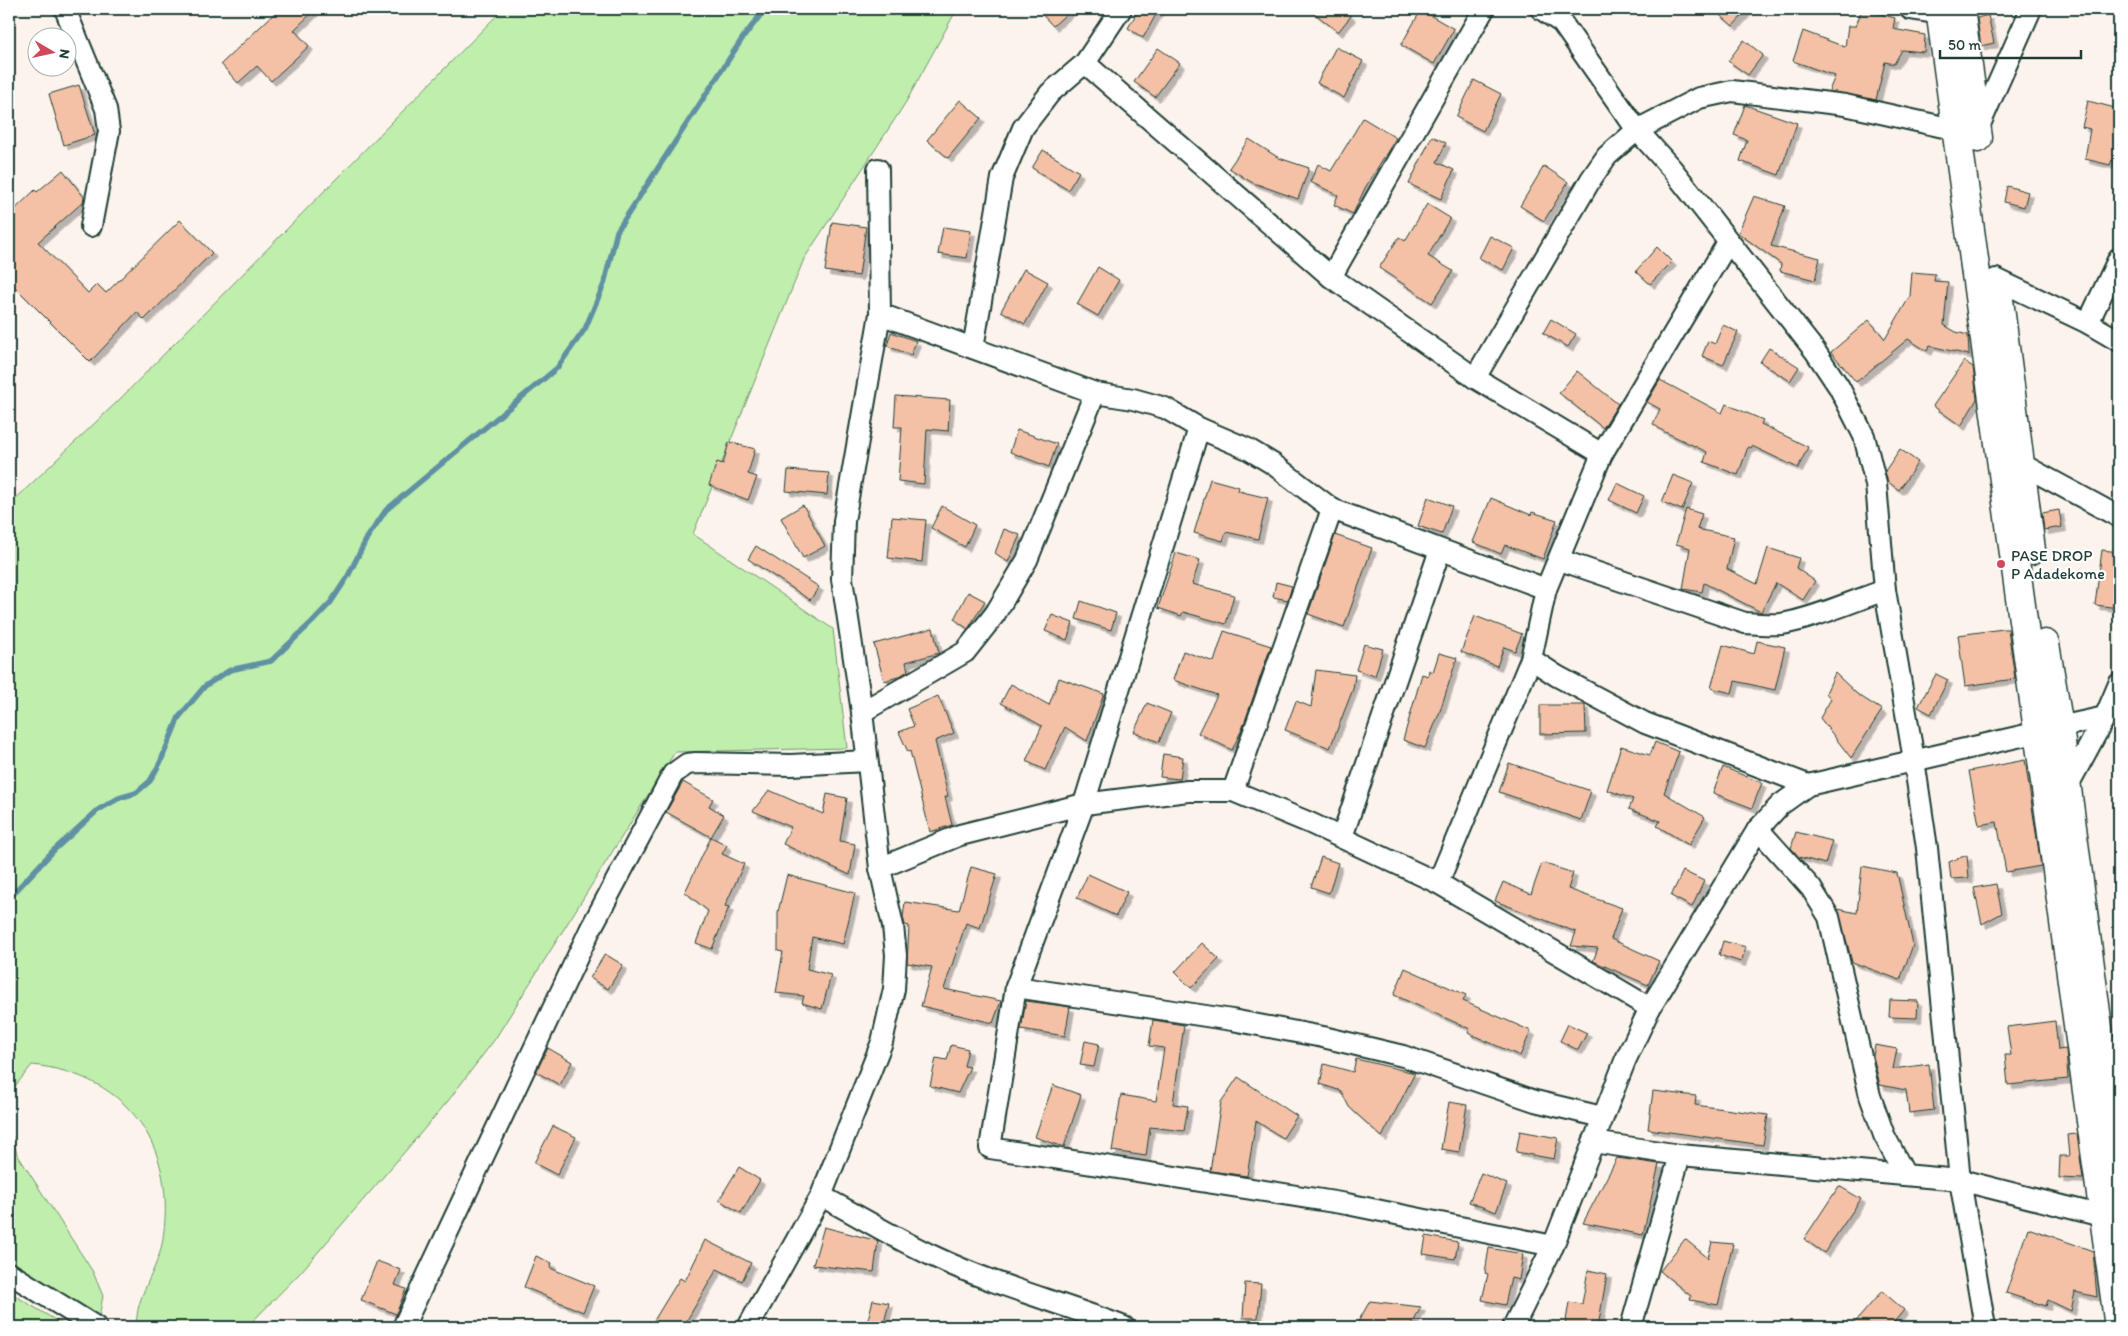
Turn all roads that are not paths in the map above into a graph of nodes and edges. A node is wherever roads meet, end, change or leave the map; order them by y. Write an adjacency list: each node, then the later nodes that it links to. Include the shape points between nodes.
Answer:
1 (65, 9): 13 (street, via 106,109 109,131)
2 (1121, 9): 9 (street)
3 (1484, 9): 16 (street)
4 (1541, 9): 8 (street)
5 (1910, 9): 7 (street)
6 (2030, 9): 11 (street)
7 (1947, 10): 11 (main road)
8 (1567, 16): 10 (street)
9 (1085, 62): 16 (street); 21 (street, via 1050,93 1023,128 1002,178)
10 (1637, 130): 11 (street, via 1699,98 1732,91 1846,105); 14 (street, via 1672,169); 22 (street, via 1607,156 1591,179)
11 (1967, 131): 17 (main road); 37 (main road, via 1999,452)
12 (878, 169): 18 (street)
13 (91, 226)
14 (1728, 242): 25 (street); 32 (street, via 1815,351 1839,387 1864,436 1876,484)
15 (2119, 258): 19 (street)
16 (1331, 277): 22 (street)
17 (1996, 279): 19 (street); 26 (main road)
18 (880, 314): 21 (street); 35 (street, via 844,521 842,579)
19 (2088, 324): 20 (street)
20 (2119, 341)
21 (974, 348): 23 (street)
22 (1475, 378): 25 (street)
23 (1095, 393): 24 (street, via 1165,408); 35 (street, via 1027,560 995,614 965,652)
24 (1199, 428): 27 (street, via 1248,449 1273,464); 43 (street)
25 (1602, 454): 30 (street)
26 (2021, 464): 28 (street); 37 (main road)
27 (1332, 509): 29 (street); 42 (street)
28 (2119, 517)
29 (1440, 550): 31 (street); 45 (street)
30 (1560, 560): 31 (street); 32 (street, via 1746,623 1764,625 1796,620)
31 (1546, 589): 33 (street)
32 (1885, 590): 38 (street)
33 (1531, 659): 40 (street, via 1645,722); 47 (street)
34 (2119, 684): 36 (street)
35 (862, 712): 39 (street)
36 (2105, 717): 37 (street); 41 (street)
37 (2049, 730): 38 (street); 41 (main road); 59 (main road, via 2049,822)
38 (1914, 760): 40 (street); 56 (street, via 1927,848)
39 (867, 761): 46 (street); 63 (street, via 791,765 696,763 687,764 673,774 590,930)
40 (1808, 785): 44 (street, via 1780,805)
41 (2066, 789): 51 (main road)
42 (1233, 791): 43 (street, via 1188,792); 45 (street)
43 (1084, 804): 46 (street, via 960,836); 48 (street)
44 (1758, 829): 49 (street); 55 (street, via 1811,888 1829,918 1870,1096 1884,1135)
45 (1342, 837): 47 (street)
46 (880, 868): 58 (street, via 893,926 896,955 894,989 882,1042)
47 (1438, 883): 49 (street)
48 (1016, 987): 52 (street, via 1232,1020 1323,1038 1404,1056 1535,1101); 60 (street, via 990,1148 1347,1204)
49 (1650, 1008): 52 (street)
50 (2119, 1051): 51 (street)
51 (2106, 1086): 57 (main road)
52 (1602, 1117): 53 (street)
53 (1593, 1142): 54 (street); 60 (street)
54 (1680, 1155): 55 (street); 67 (street)
55 (1905, 1175): 56 (street)
56 (1960, 1180): 59 (street); 68 (street)
57 (2119, 1190)
58 (821, 1196): 64 (street); 65 (street, via 935,1257 992,1281)
59 (2102, 1216): 69 (main road)
60 (1553, 1246): 66 (street)
61 (9, 1273): 62 (street)
62 (96, 1327)
63 (403, 1327)
64 (748, 1327)
65 (1124, 1327)
66 (1513, 1327)
67 (1632, 1327)
68 (1985, 1327)
69 (2118, 1327)

